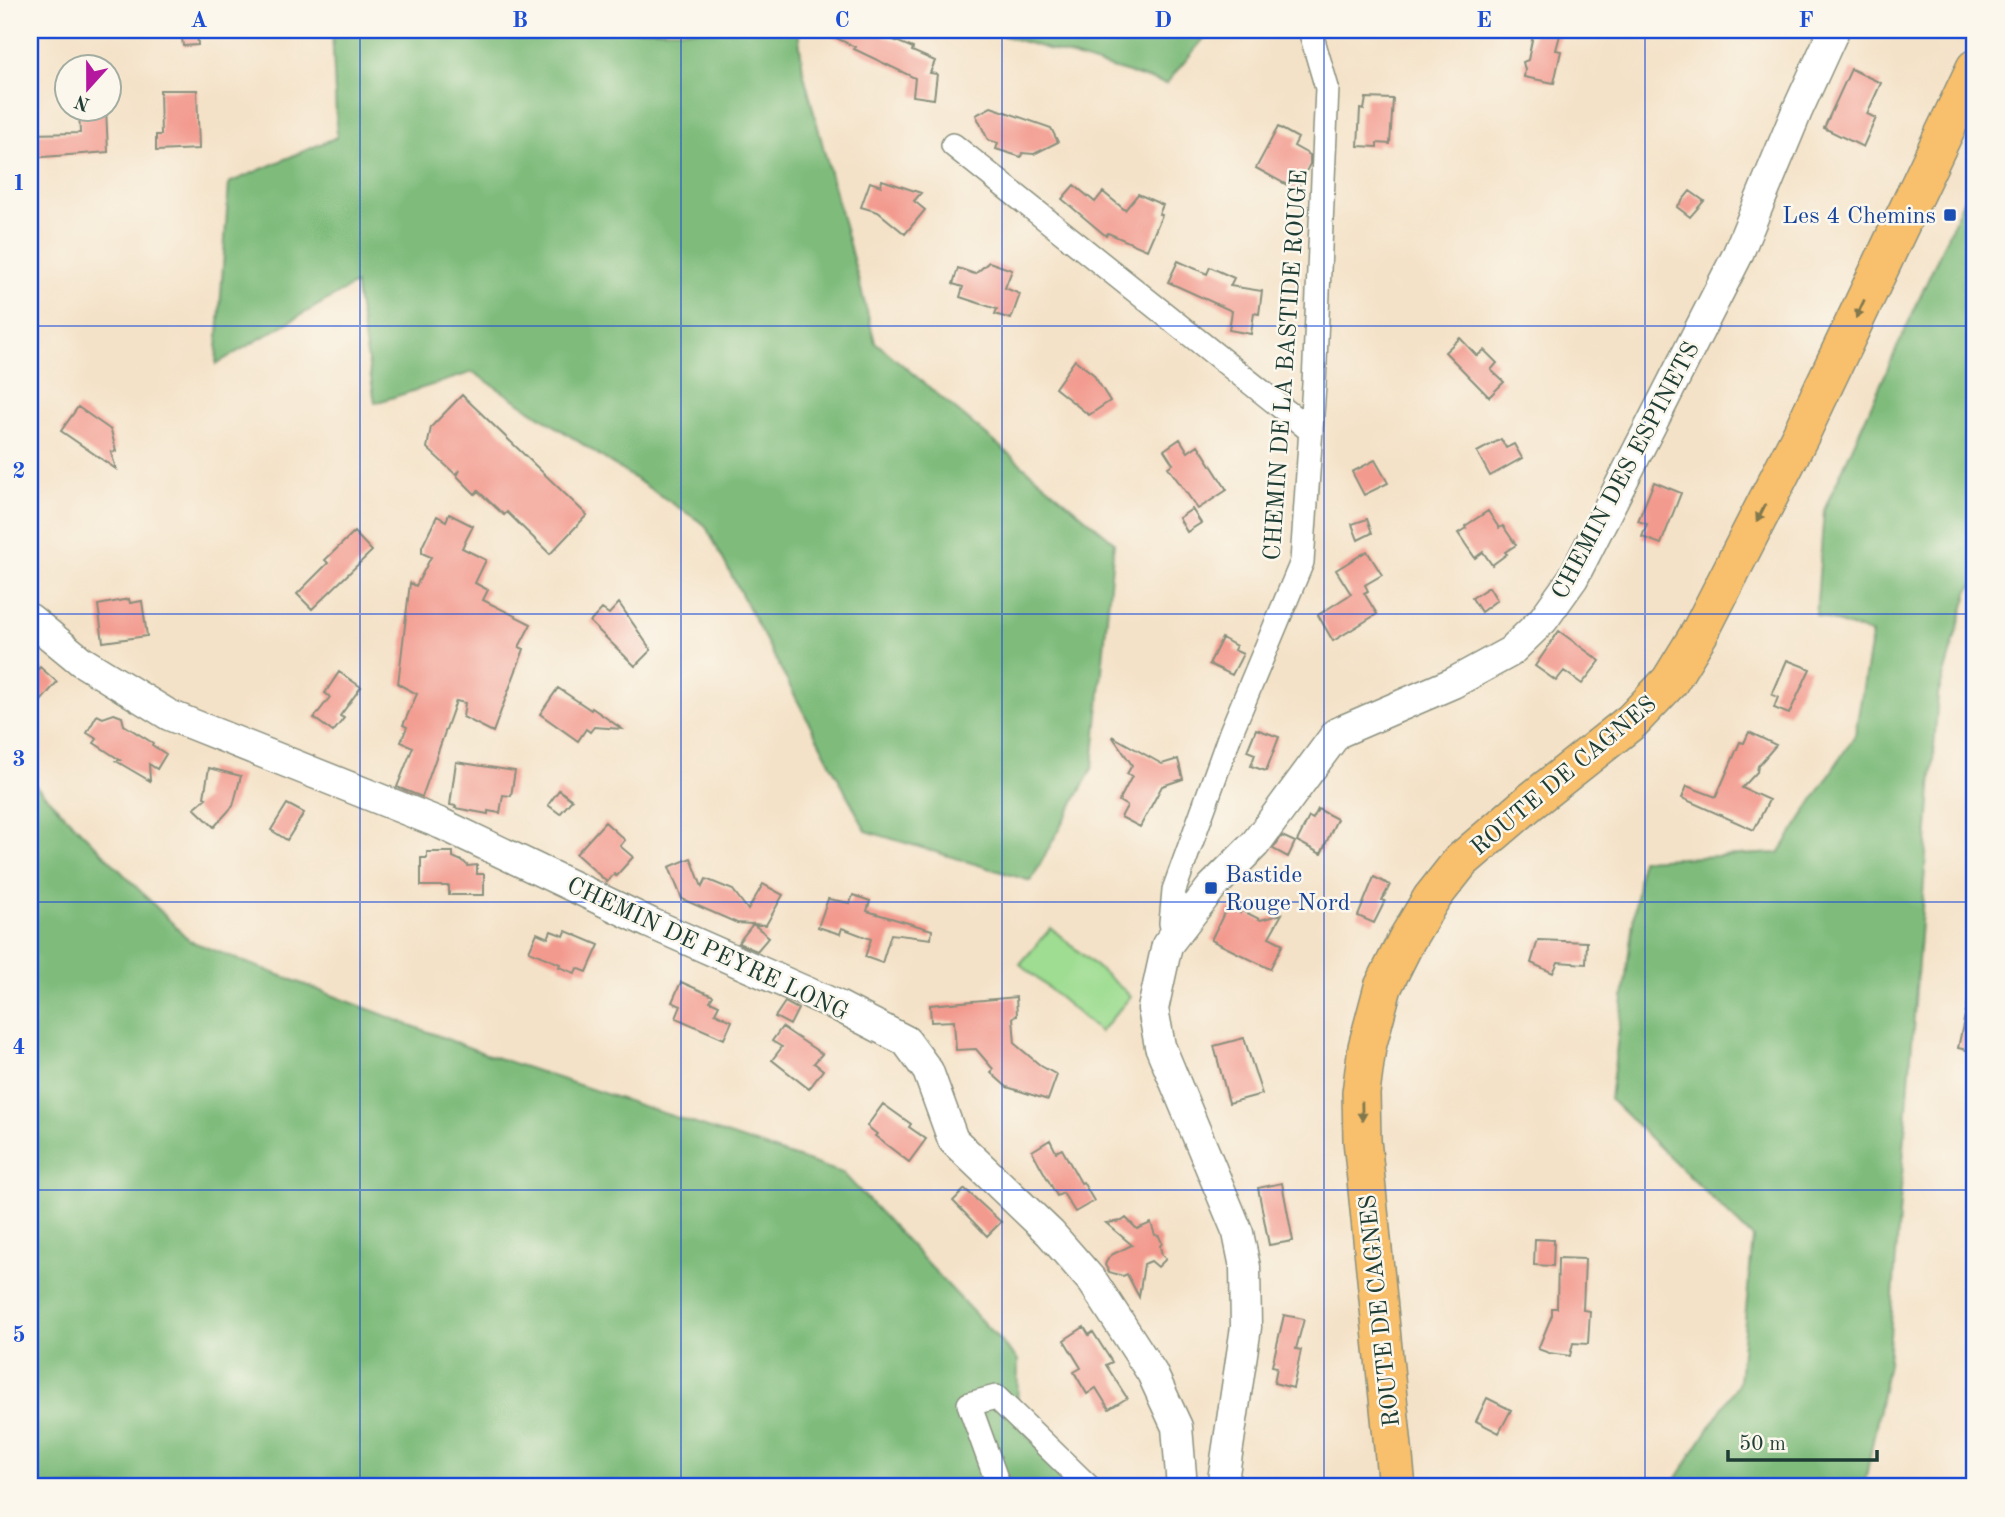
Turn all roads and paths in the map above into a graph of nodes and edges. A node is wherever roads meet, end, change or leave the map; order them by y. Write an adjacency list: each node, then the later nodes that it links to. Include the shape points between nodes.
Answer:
1 (1310, 30): 6 (street, CHEMIN DE LA BASTIDE ROUGE, via 1326,88)
2 (1834, 30): 8 (street, CHEMIN DES ESPINETS, via 1737,256 1573,578 1543,620 1510,652 1476,671 1337,733 1255,844 1211,888)
3 (1975, 68): 13 (main road, ROUTE DE CAGNES, one-way to 13, via 1801,434 1700,632 1670,681 1632,721 1461,861 1431,899 1383,987 1367,1047 1362,1128)
4 (1975, 114): 14 (main road, ROUTE DE CAGNES, via 1825,443 1717,649 1687,694 1623,760 1481,873 1452,910 1408,989 1390,1041 1385,1094)
5 (953, 145): 6 (street)
6 (1311, 431): 8 (street, CHEMIN DE LA BASTIDE ROUGE, via 1302,562 1231,732 1174,890)
7 (30, 619): 11 (street, CHEMIN DE PEYRE LONG, via 81,661 169,715 442,824 906,1041 928,1072 953,1140 1050,1233 1093,1282 1152,1373 1177,1427)
8 (1174, 935): 12 (street, CHEMIN DES ESPINETS, via 1167,945 1153,1009 1160,1046 1238,1233 1245,1267 1246,1327)
9 (999, 1487): 10 (street, via 968,1404 996,1397)
10 (1089, 1487)
11 (1182, 1487)
12 (1222, 1487)
13 (1397, 1487)
14 (1420, 1487)

